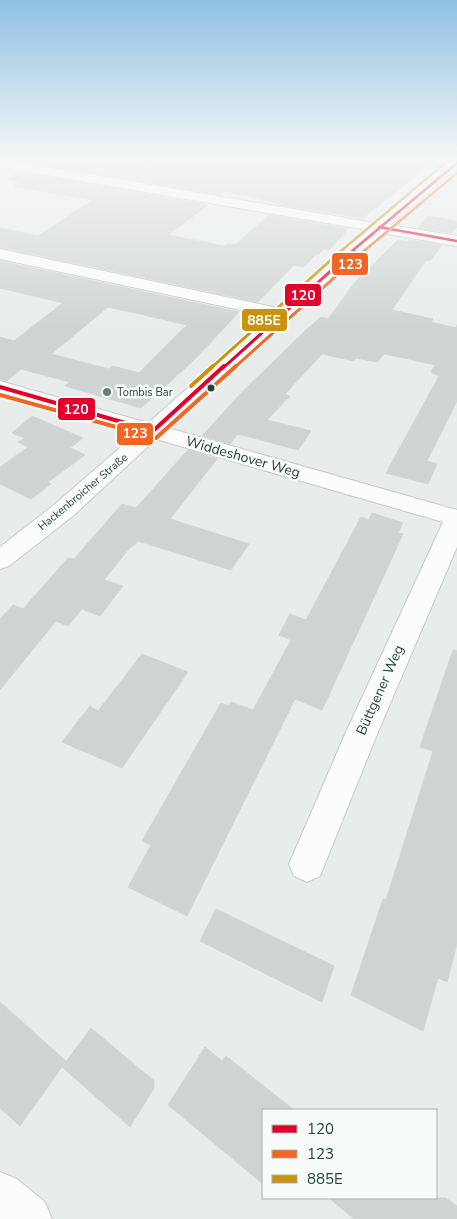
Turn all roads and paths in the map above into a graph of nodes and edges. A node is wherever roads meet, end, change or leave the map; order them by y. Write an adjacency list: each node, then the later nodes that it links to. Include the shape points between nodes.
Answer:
1 (301, 214): 3 (street)
2 (395, 214): 3 (street, Hackenbroicher Straße)
3 (379, 227): 4 (street); 6 (street, Hackenbroicher Straße)
4 (457, 241)
5 (0, 254): 6 (street)
6 (282, 314): 8 (street, Hackenbroicher Straße)
7 (0, 387): 8 (street, Widdeshover Weg)
8 (154, 431): 9 (street, Widdeshover Weg); 10 (street, Hackenbroicher Straße, via 64,510)
9 (457, 518): 11 (street, Büttgener Weg)
10 (0, 560)
11 (307, 864)
12 (0, 1196): 13 (street)
13 (28, 1219)

